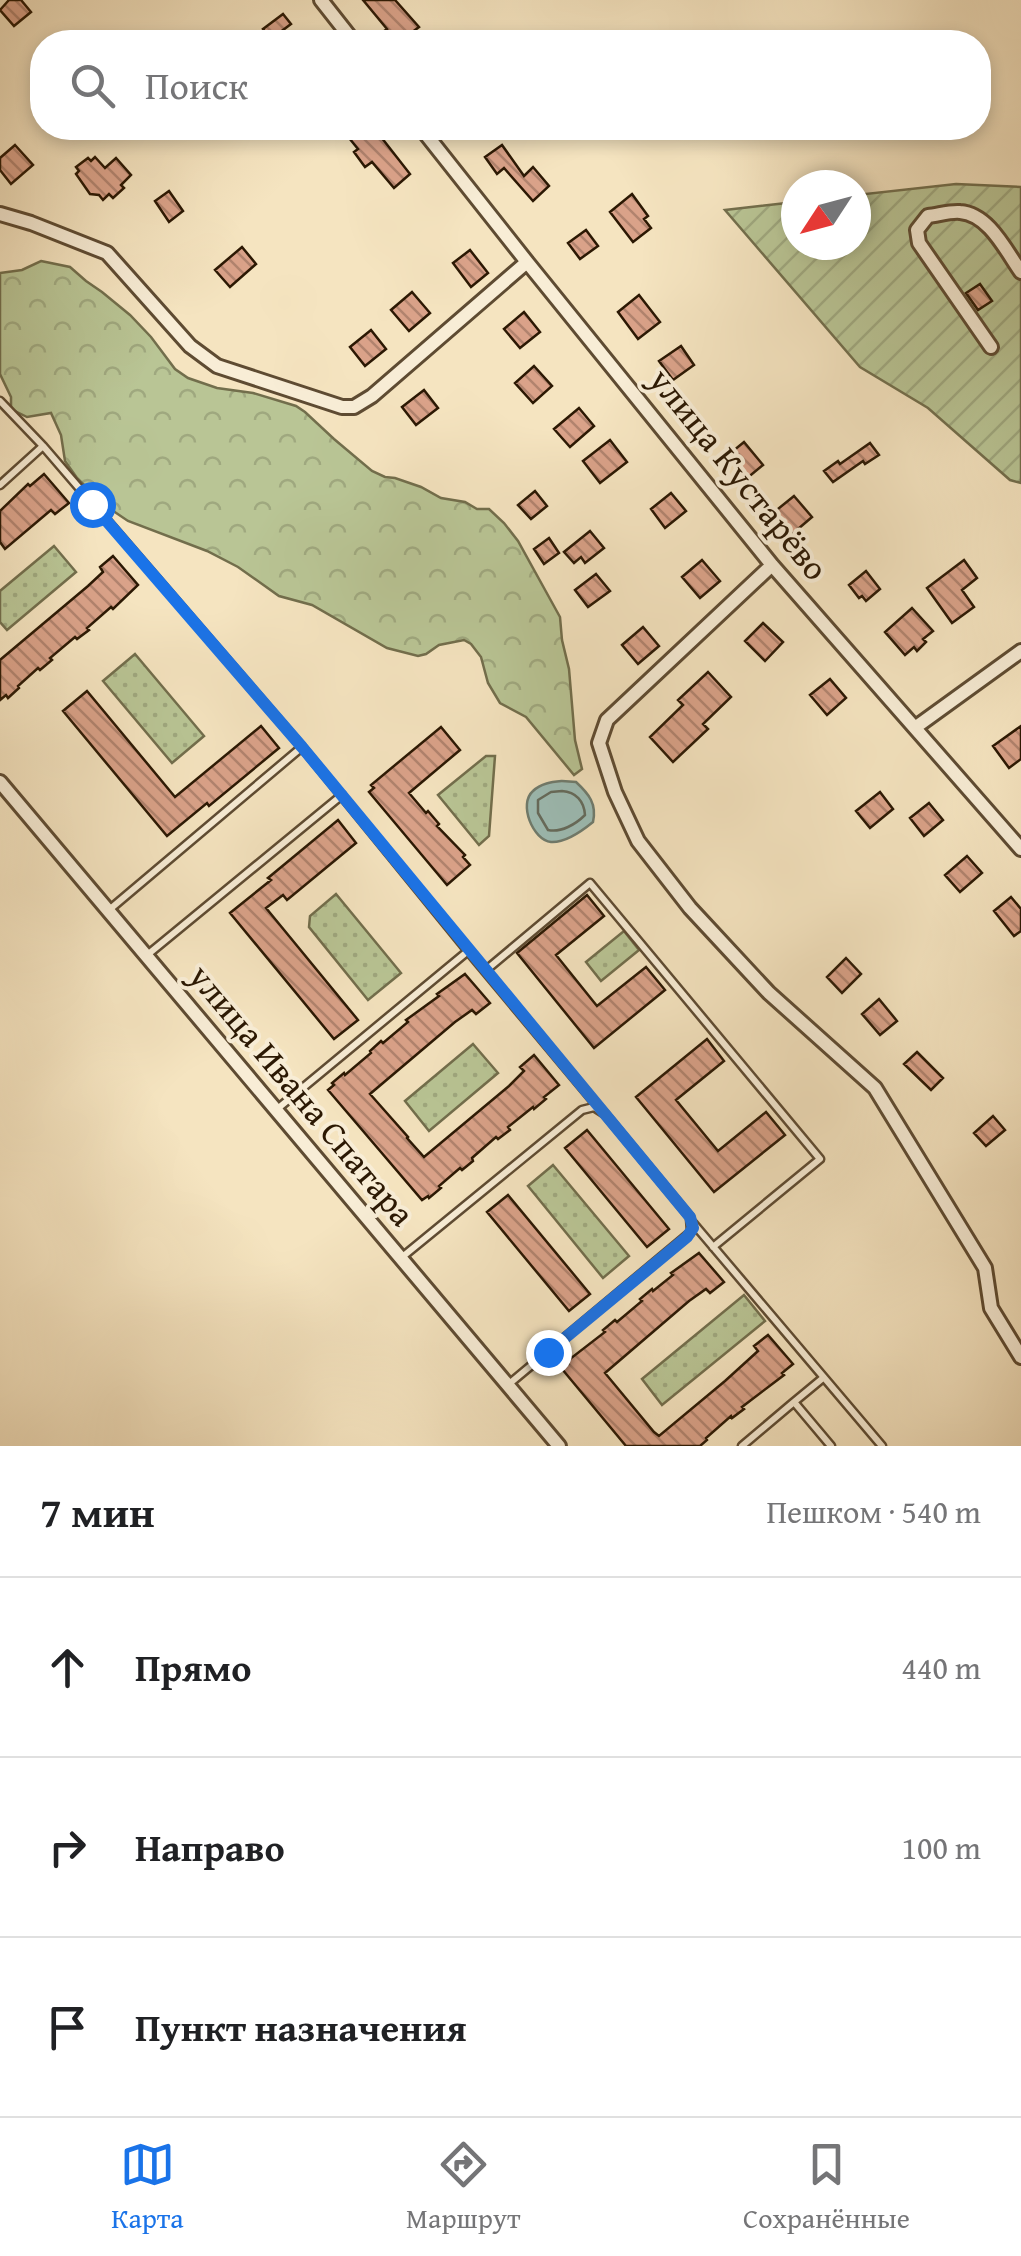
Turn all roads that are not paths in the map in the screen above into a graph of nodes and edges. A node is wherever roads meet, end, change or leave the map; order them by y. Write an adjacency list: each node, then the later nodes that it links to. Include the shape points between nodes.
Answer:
1 (321, 0): 2 (street)
2 (345, 30)
3 (430, 140): 5 (street, улица Кустарёво)
4 (0, 214): 5 (street, via 107,253 216,366 342,407 372,396)
5 (526, 262): 11 (street, улица Кустарёво)
6 (1021, 272): 7 (street, via 977,217 928,216 916,230)
7 (991, 347)
8 (0, 400): 9 (lane)
9 (43, 446): 10 (lane); 14 (lane)
10 (0, 485)
11 (772, 565): 13 (street, улица Кустарёво); 27 (street, via 606,720 599,744 638,842 690,908 769,994 875,1088 985,1268 990,1308)
12 (1021, 651): 13 (street)
13 (916, 727): 17 (street, улица Кустарёво)
14 (302, 747): 16 (lane); 18 (lane)
15 (0, 782): 18 (street, улица Ивана Спатара)
16 (342, 795): 19 (lane); 20 (lane)
17 (1021, 849)
18 (109, 910): 20 (street, улица Ивана Спатара)
19 (468, 951): 21 (lane); 22 (lane)
20 (146, 956): 22 (street, улица Ивана Спатара)
21 (485, 971): 23 (lane); 25 (lane, via 590,882 820,1159)
22 (276, 1110): 26 (street, улица Ивана Спатара)
23 (601, 1110): 24 (lane); 26 (lane, via 582,1110)
24 (692, 1222): 25 (lane); 29 (lane, via 687,1237)
25 (713, 1247): 28 (lane)
26 (402, 1258): 29 (street, улица Ивана Спатара)
27 (1021, 1357)
28 (823, 1378): 30 (lane); 34 (lane)
29 (508, 1385): 31 (street, улица Ивана Спатара)
30 (794, 1402): 32 (lane); 33 (lane)
31 (558, 1446)
32 (742, 1446)
33 (831, 1446)
34 (882, 1446)

